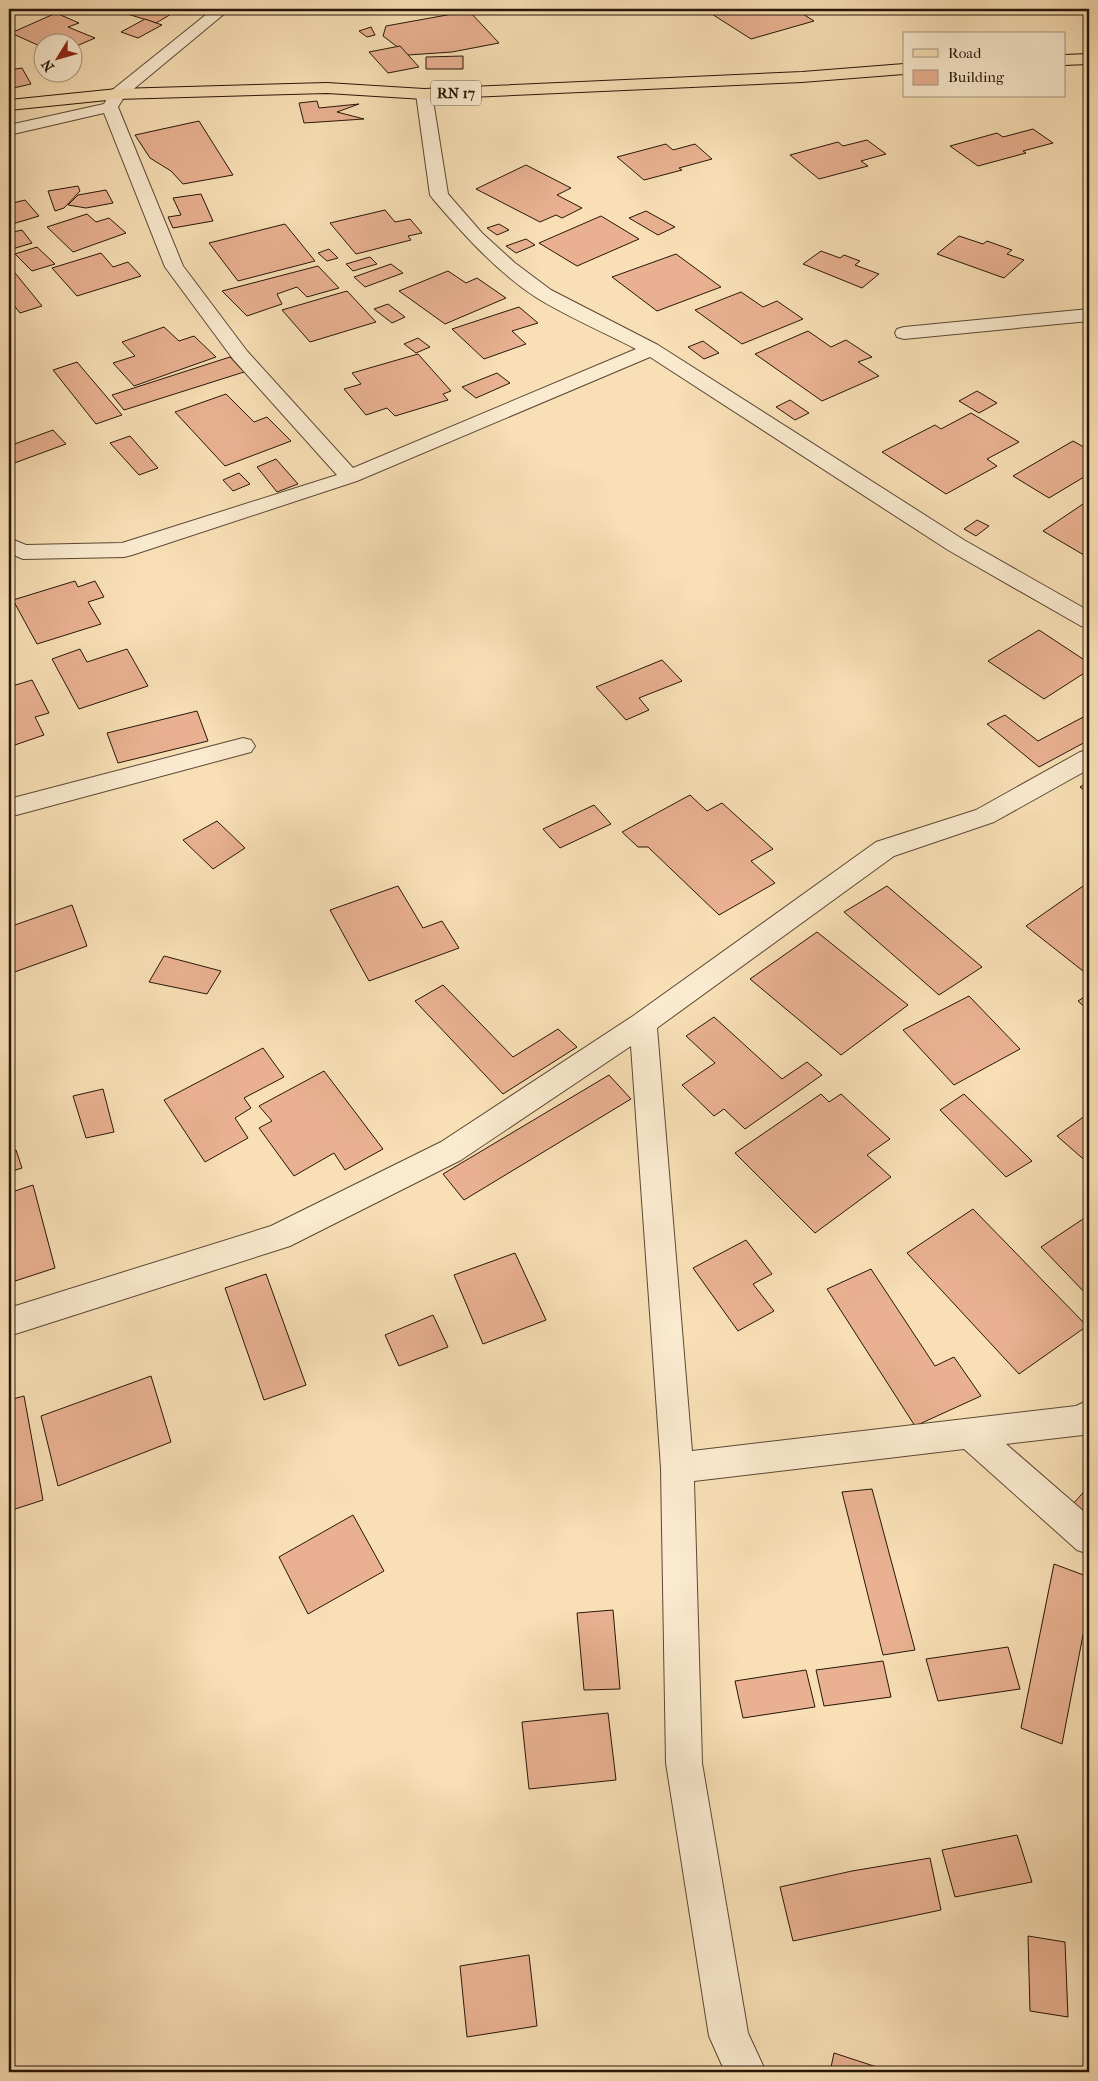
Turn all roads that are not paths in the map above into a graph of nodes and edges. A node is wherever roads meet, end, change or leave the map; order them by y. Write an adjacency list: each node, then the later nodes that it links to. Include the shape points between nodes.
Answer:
1 (222, 9): 6 (street)
2 (1089, 59): 3 (main road)
3 (1066, 60)
4 (903, 70): 5 (main road, RN 17)
5 (424, 94): 6 (main road, RN 17, via 327,88); 11 (street, via 439,195 476,237 544,294)
6 (113, 101): 7 (main road, RN 17); 8 (street); 12 (street, via 174,267 240,355)
7 (9, 105)
8 (9, 130)
9 (1089, 314): 10 (street)
10 (904, 333)
11 (652, 349): 12 (street); 14 (street, via 956,545)
12 (350, 477): 13 (street, via 124,550 23,552)
13 (9, 545)
14 (1089, 621)
15 (243, 746): 17 (street)
16 (1089, 758): 18 (street, via 985,816 885,849)
17 (9, 808)
18 (643, 1024): 19 (street, via 451,1151 279,1237); 22 (street)
19 (9, 1322)
20 (1089, 1415): 21 (street, via 1083,1420)
21 (969, 1433): 22 (street); 23 (street)
22 (677, 1468): 24 (street, via 684,1763 729,2036)
23 (1089, 1538)
24 (746, 2072)

